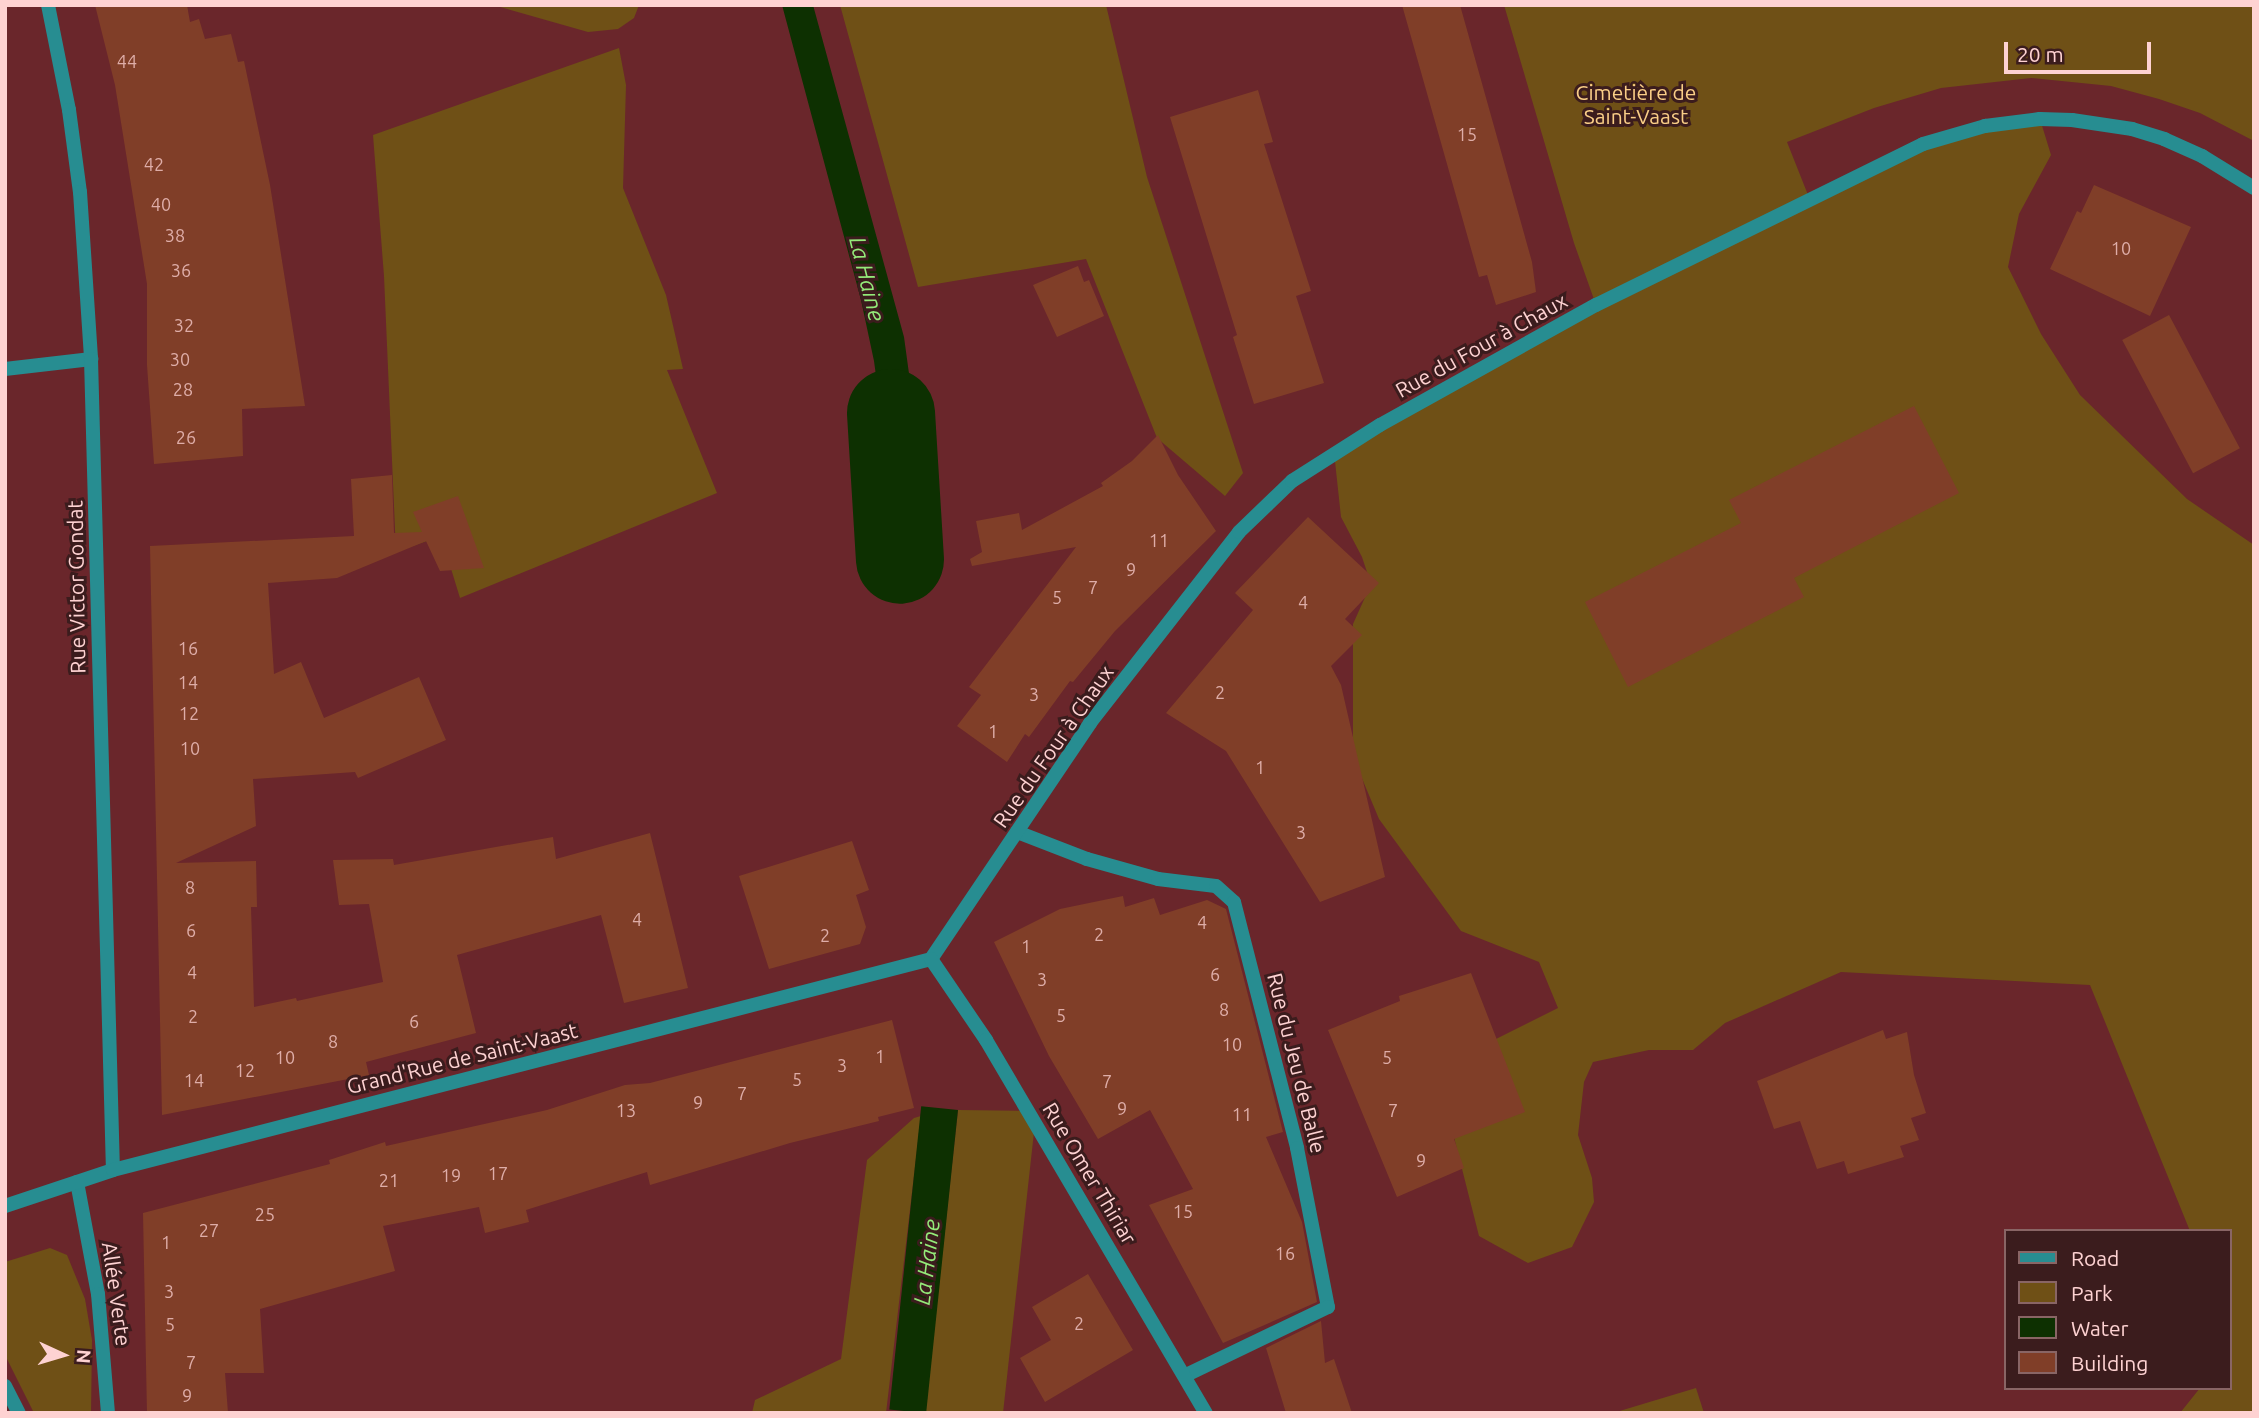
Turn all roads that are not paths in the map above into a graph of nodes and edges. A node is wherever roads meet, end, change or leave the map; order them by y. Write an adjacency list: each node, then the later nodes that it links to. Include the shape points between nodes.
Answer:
1 (48, 5): 3 (street, Rue Victor Gondat, via 80,192)
2 (2254, 188): 5 (street, Rue du Four à Chaux, via 2202,156 2132,129 2061,120 1986,126 1923,144 1596,305 1334,452 1256,513 1090,723)
3 (90, 359): 4 (street); 7 (street, Rue Victor Gondat)
4 (5, 369)
5 (1017, 832): 6 (street, Rue du Four à Chaux); 10 (street, Rue du Jeu de Balle, via 1158,879 1216,886 1234,902 1297,1148 1328,1307)
6 (931, 959): 7 (street, Grand'Rue de Saint-Vaast); 10 (street, Rue Omer Thiriar, via 986,1040)
7 (113, 1170): 8 (street, Grand'Rue de Saint-Vaast)
8 (77, 1182): 9 (street, Grand'Rue de Saint-Vaast); 13 (street, Allée Verte, via 98,1294)
9 (5, 1206)
10 (1186, 1375): 14 (street, Rue Omer Thiriar)
11 (5, 1386): 12 (street)
12 (19, 1413)
13 (108, 1413)
14 (1206, 1413)

